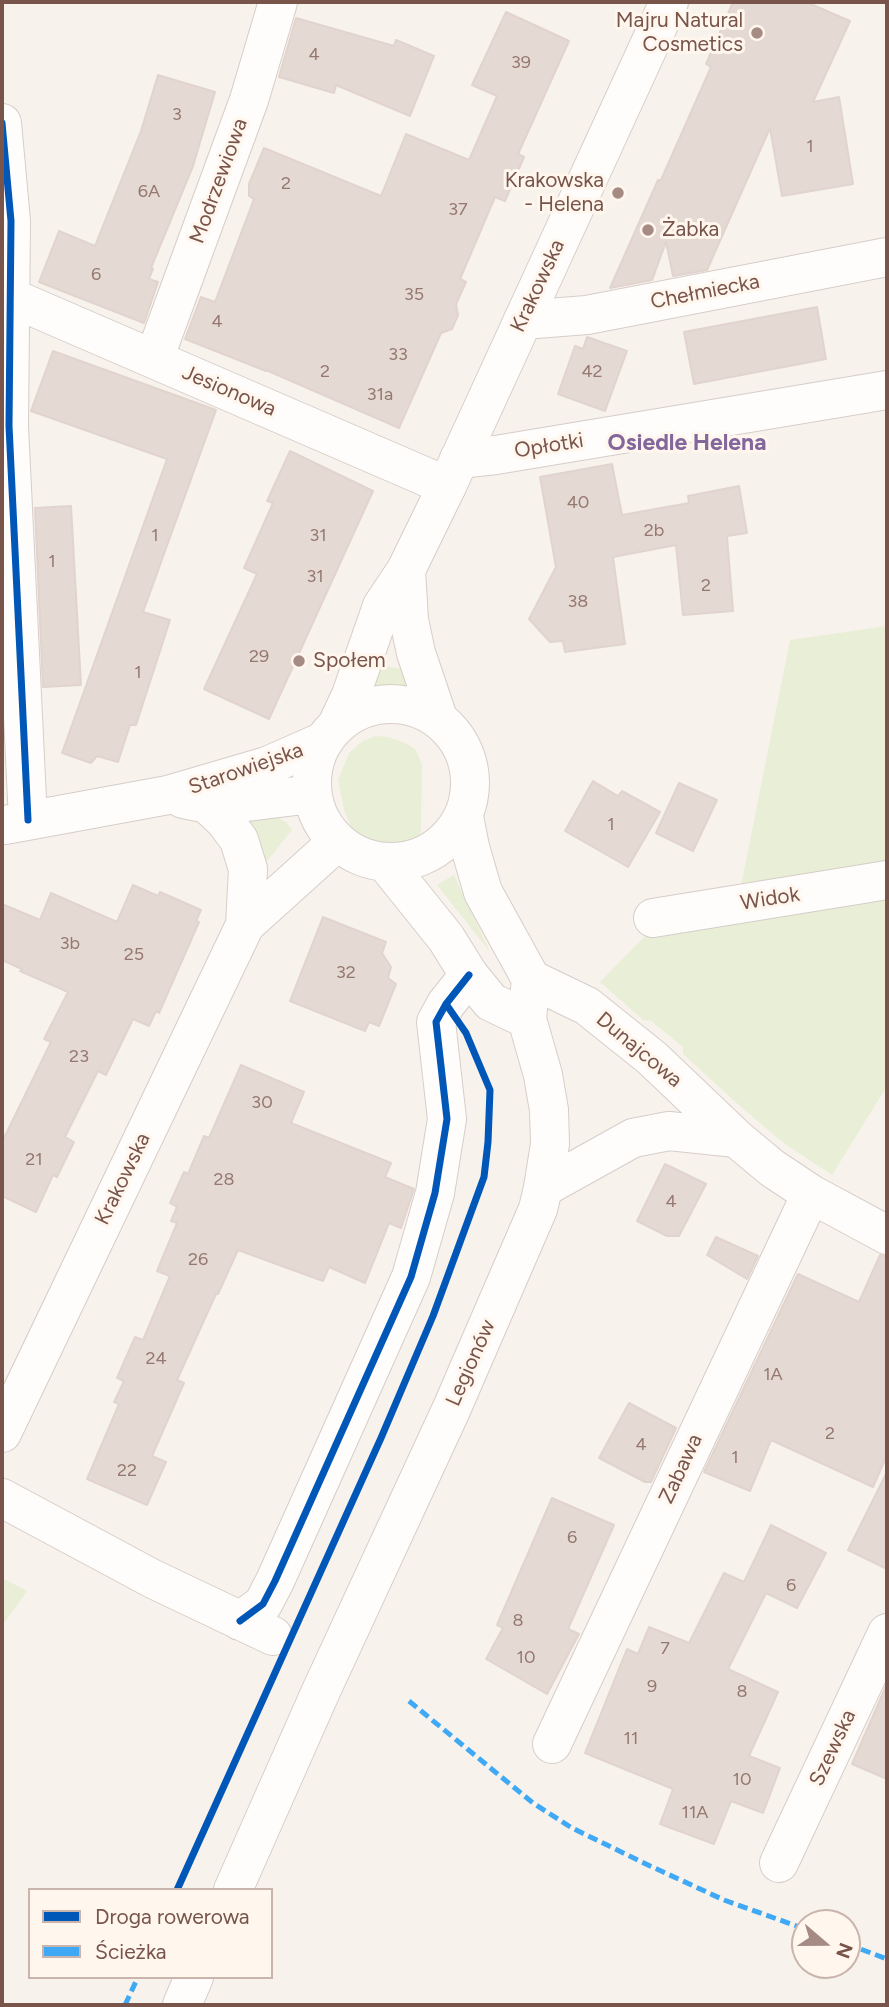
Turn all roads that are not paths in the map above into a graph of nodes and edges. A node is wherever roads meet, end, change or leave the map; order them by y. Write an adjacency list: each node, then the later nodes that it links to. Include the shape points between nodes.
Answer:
1 (278, 2): 7 (street, Modrzewiowa, via 249,100)
2 (668, 2): 6 (street, Krakowska)
3 (2, 123): 5 (street, via 11,221)
4 (887, 257): 6 (street, Chełmiecka, via 587,316)
5 (10, 297): 7 (street, Jesionowa); 17 (street)
6 (523, 320): 9 (street, Krakowska)
7 (154, 359): 9 (street, Jesionowa)
8 (887, 390): 9 (street, Opłotki, via 496,455)
9 (453, 472): 10 (street, Krakowska)
10 (406, 570): 11 (street, Krakowska, via 416,653); 12 (street, Krakowska, via 382,606 351,695)
11 (438, 718): 12 (street, via 397,703 376,705 355,712); 16 (street, via 465,752 470,795)
12 (330, 733): 13 (street, via 315,762); 14 (street, Starowiejska, via 267,766)
13 (312, 794): 15 (street, Starowiejska); 18 (street, via 324,825)
14 (168, 795): 15 (street, Starowiejska); 17 (street, Starowiejska)
15 (207, 804): 22 (street, Krakowska, via 239,841 248,869)
16 (464, 816): 19 (street, via 451,836 431,852 409,861); 24 (street, via 483,892)
17 (15, 823)
18 (337, 842): 19 (street, via 361,856); 22 (street, Krakowska)
19 (385, 862): 23 (street, via 446,938)
20 (887, 880): 21 (street, Widok)
21 (653, 918)
22 (245, 925): 30 (street, Krakowska)
23 (469, 975): 25 (street, via 491,1002); 31 (street, via 436,1023 447,1119 433,1203 411,1277 262,1604 256,1628)
24 (531, 979): 25 (street); 26 (street, Dunajcowa, via 587,1006 652,1058)
25 (527, 1019): 27 (street, Legionów, via 549,1110 550,1144)
26 (736, 1138): 27 (street, via 669,1131 633,1139); 28 (street, Dunajcowa)
27 (543, 1188): 35 (street, Legionów, via 456,1397)
28 (811, 1194): 29 (street, Dunajcowa); 33 (street, Zabawa)
29 (887, 1235)
30 (2, 1433)
31 (2, 1498)
32 (887, 1633): 34 (street, Szewska)
33 (552, 1744)
34 (779, 1863)
35 (234, 1888)
36 (193, 1979): 37 (street)
37 (182, 2005)

